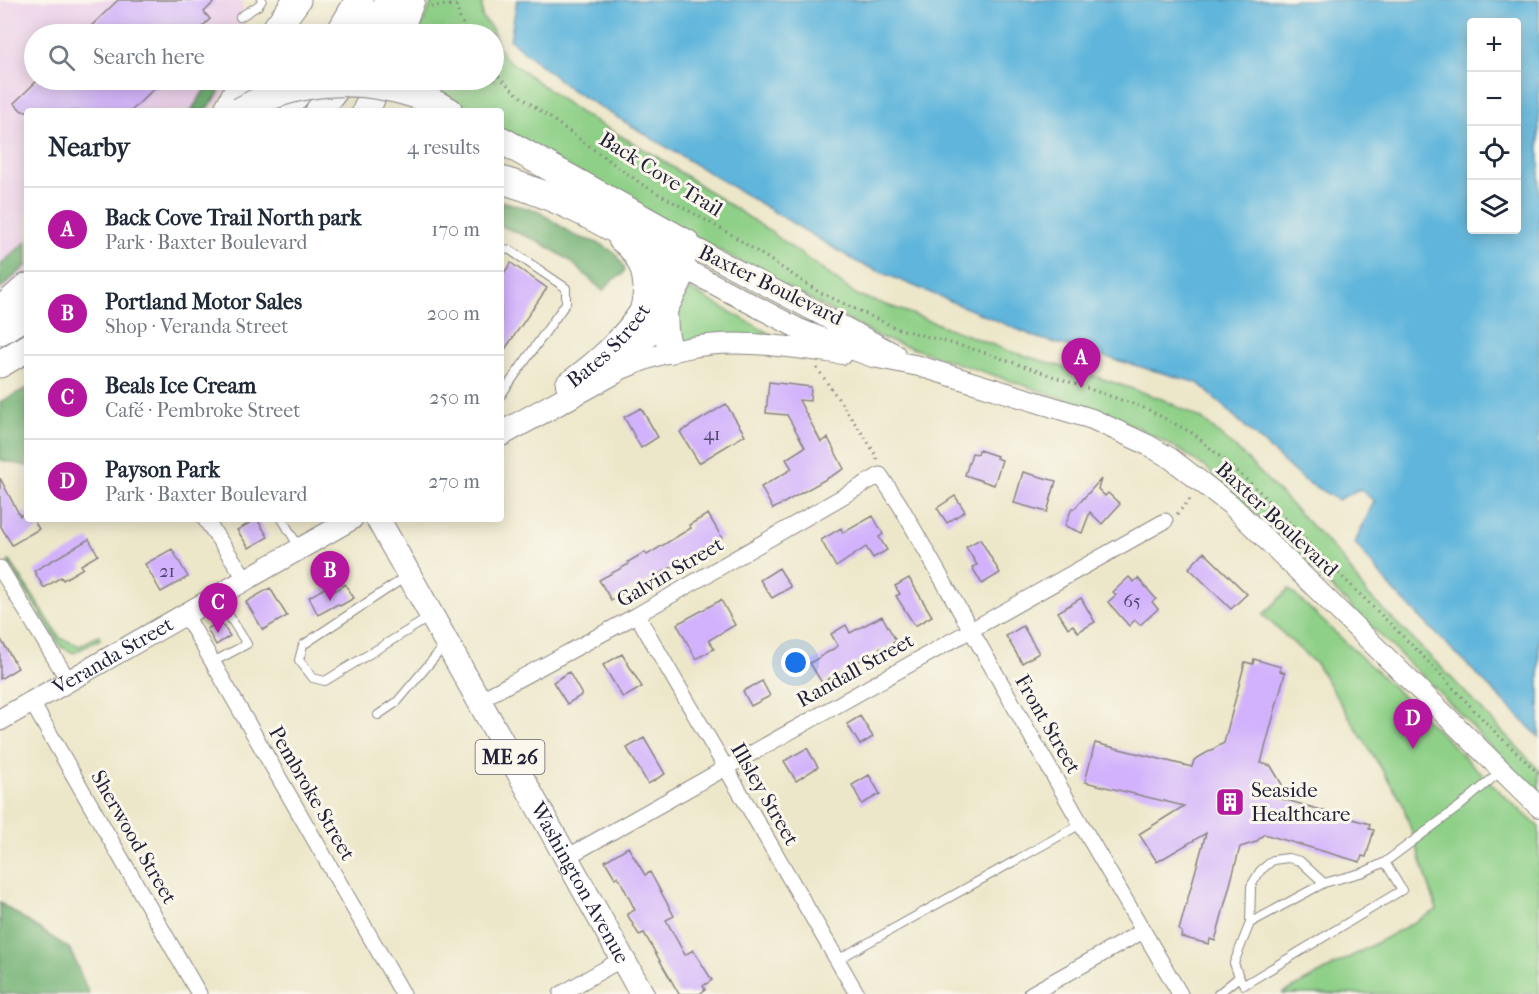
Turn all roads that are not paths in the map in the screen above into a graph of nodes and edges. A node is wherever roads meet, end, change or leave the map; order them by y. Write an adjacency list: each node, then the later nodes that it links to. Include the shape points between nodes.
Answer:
1 (262, 0): 6 (lane)
2 (297, 0): 7 (highway)
3 (359, 0): 8 (highway)
4 (389, 0): 9 (highway)
5 (420, 3): 10 (highway)
6 (240, 17)
7 (279, 24)
8 (345, 24)
9 (376, 24)
10 (405, 24)
11 (238, 90): 17 (highway)
12 (294, 90): 18 (highway, bridge)
13 (300, 90): 19 (highway)
14 (335, 90): 20 (highway)
15 (375, 90): 21 (highway)
16 (400, 90): 22 (highway, bridge)
17 (229, 108)
18 (246, 108)
19 (285, 108)
20 (321, 108)
21 (367, 108)
22 (443, 108)
23 (504, 142): 27 (highway)
24 (504, 181): 25 (highway)
25 (592, 216): 27 (highway); 29 (highway, via 638,256)
26 (504, 249): 41 (lane, via 510,249 566,288 566,303)
27 (681, 258): 29 (main road, Bates Street, via 680,281); 35 (street, Baxter Boulevard, via 799,329); 37 (street, Baxter Boulevard)
28 (24, 290): 30 (highway)
29 (655, 309): 34 (main road); 39 (main road, Bates Street, via 634,354); 42 (main road, Bates Street, via 632,326 605,355)
30 (0, 311)
31 (24, 316): 32 (highway)
32 (0, 331)
33 (24, 350): 36 (highway)
34 (670, 351): 35 (street, Bates Street, via 746,342); 39 (street, Bates Street)
35 (873, 357): 37 (street, Baxter Boulevard)
36 (0, 364)
37 (919, 366): 67 (street, Baxter Boulevard, via 1092,419 1146,444 1196,476 1231,505)
38 (24, 369): 40 (highway)
39 (614, 372): 43 (main road, Bates Street)
40 (0, 381)
41 (504, 391)
42 (504, 432)
43 (504, 432)
44 (880, 475): 56 (street, Galvin Street); 58 (street, Front Street)
45 (1171, 518): 58 (street, Randall Street)
46 (207, 522): 53 (street)
47 (284, 522): 50 (lane)
48 (347, 522): 50 (main road, Veranda Street)
49 (380, 522): 52 (main road, Washington Avenue / ME 26)
50 (300, 548): 53 (main road, Veranda Street)
51 (0, 568): 61 (street)
52 (408, 575): 57 (main road, Washington Avenue / ME 26); 57 (lane, via 303,645 300,660 313,678 325,681)
53 (246, 579): 55 (main road, Veranda Street)
54 (226, 611): 60 (lane, via 247,644)
55 (185, 614): 60 (street, Pembroke Street); 61 (main road, Veranda Street)
56 (637, 615): 63 (street, Galvin Street); 66 (street, Illsley Street)
57 (431, 616): 59 (main road, Washington Avenue / ME 26)
58 (970, 630): 66 (street, Randall Street); 69 (street, Front Street)
59 (446, 644): 63 (main road, Washington Avenue / ME 26); 64 (lane, via 397,702)
60 (213, 662): 79 (street, Pembroke Street)
61 (68, 680): 62 (main road, Veranda Street)
62 (31, 701): 65 (main road, Veranda Street); 78 (street, Sherwood Street)
63 (478, 701): 70 (main road, Washington Avenue / ME 26)
64 (378, 714)
65 (0, 720)
66 (725, 766): 70 (street, Randall Street); 76 (street, Illsley Street)
67 (1501, 771): 68 (street, Baxter Boulevard); 71 (lane)
68 (1539, 807)
69 (1081, 824): 74 (street, Front Street); 76 (lane)
70 (567, 857): 75 (main road, Washington Avenue / ME 26)
71 (1385, 861): 72 (lane, via 1364,873); 77 (lane, via 1402,890 1244,984)
72 (1324, 883): 73 (lane); 73 (lane, via 1300,861 1274,861 1260,871 1251,886)
73 (1250, 923): 77 (lane, via 1234,963)
74 (1143, 931): 83 (street); 84 (street, Front Street)
75 (622, 959): 80 (street); 81 (main road, Washington Avenue / ME 26)
76 (837, 960): 82 (street, Illsley Street)
77 (1239, 977): 85 (lane)
78 (199, 994)
79 (403, 994)
80 (561, 994)
81 (642, 994)
82 (856, 994)
83 (1031, 994)
84 (1180, 994)
85 (1218, 994)

